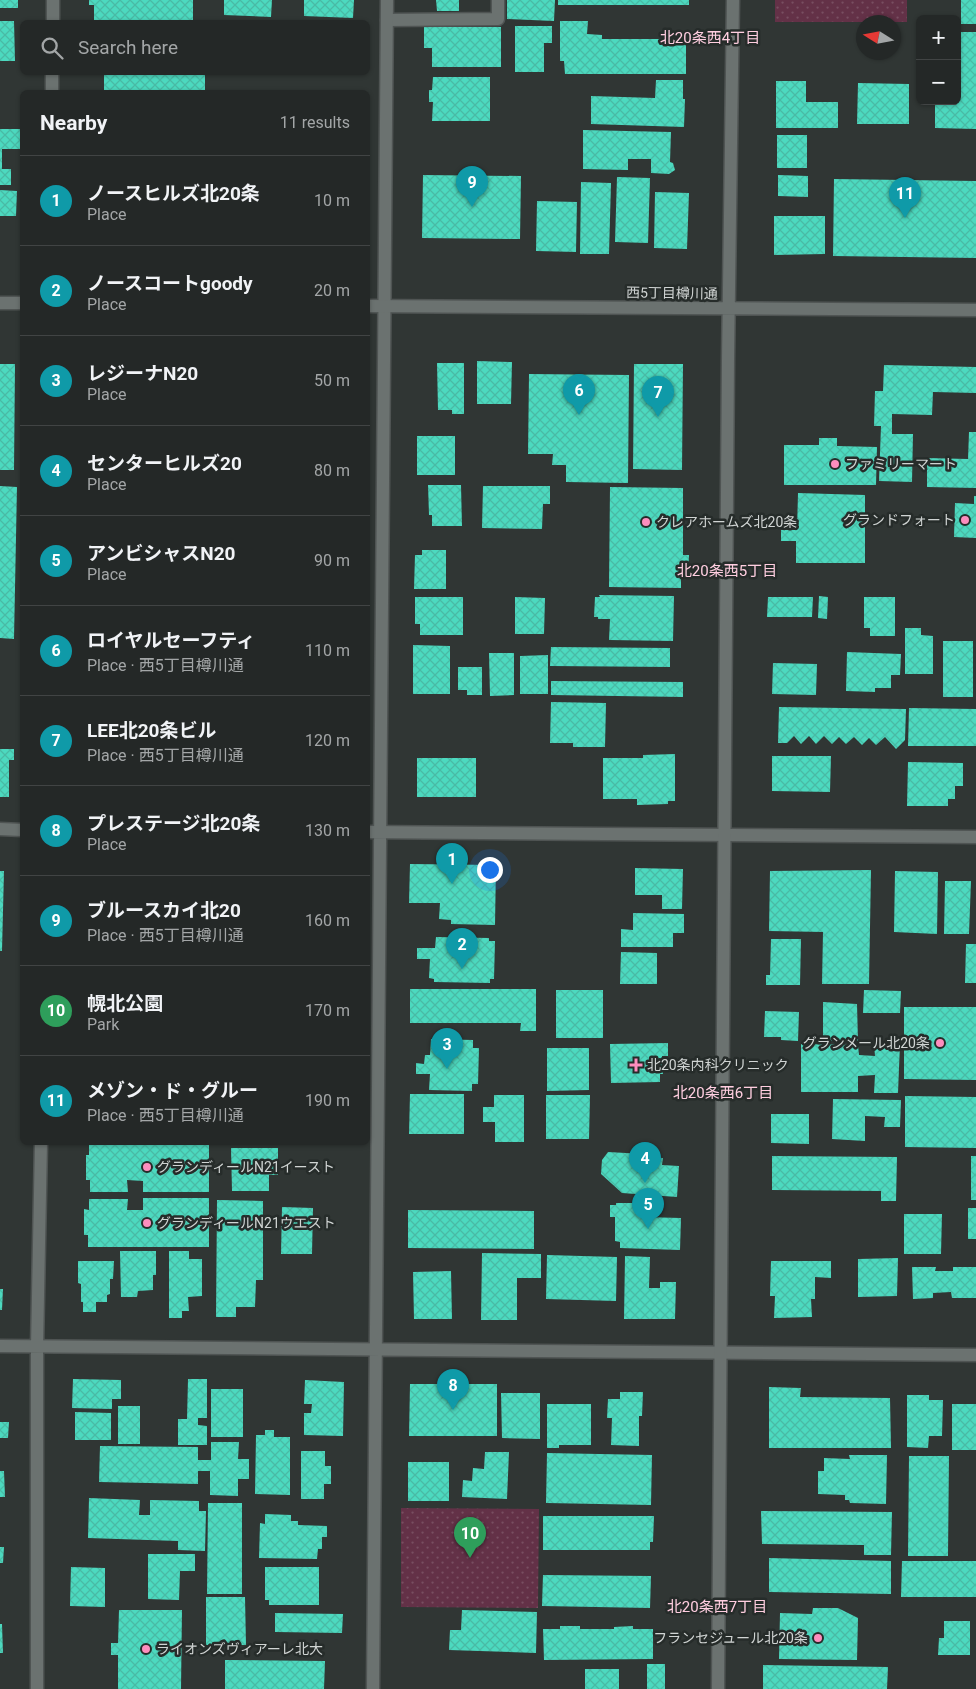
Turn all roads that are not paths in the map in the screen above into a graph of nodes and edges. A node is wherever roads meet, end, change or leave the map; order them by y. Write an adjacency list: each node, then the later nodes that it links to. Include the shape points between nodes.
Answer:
1 (53, 0): 5 (street)
2 (387, 0): 6 (street)
3 (498, 0): 6 (street, via 498,19)
4 (733, 0): 13 (street)
5 (53, 20)
6 (387, 20): 12 (street)
7 (52, 75): 8 (street)
8 (52, 90)
9 (0, 302): 10 (street)
10 (20, 303)
11 (370, 306): 12 (street, 西5丁目樽川通)
12 (384, 306): 13 (street, 西5丁目樽川通); 17 (street)
13 (730, 309): 14 (street, 西5丁目樽川通); 18 (street)
14 (976, 310)
15 (0, 829): 16 (street)
16 (20, 830)
17 (374, 832): 18 (street); 23 (street)
18 (725, 835): 19 (street); 24 (street)
19 (976, 837)
20 (41, 1145): 22 (street)
21 (0, 1346): 22 (street)
22 (37, 1347): 23 (street); 26 (street)
23 (376, 1350): 24 (street); 27 (street)
24 (720, 1352): 25 (street); 28 (street)
25 (976, 1355)
26 (37, 1689)
27 (373, 1689)
28 (718, 1689)

